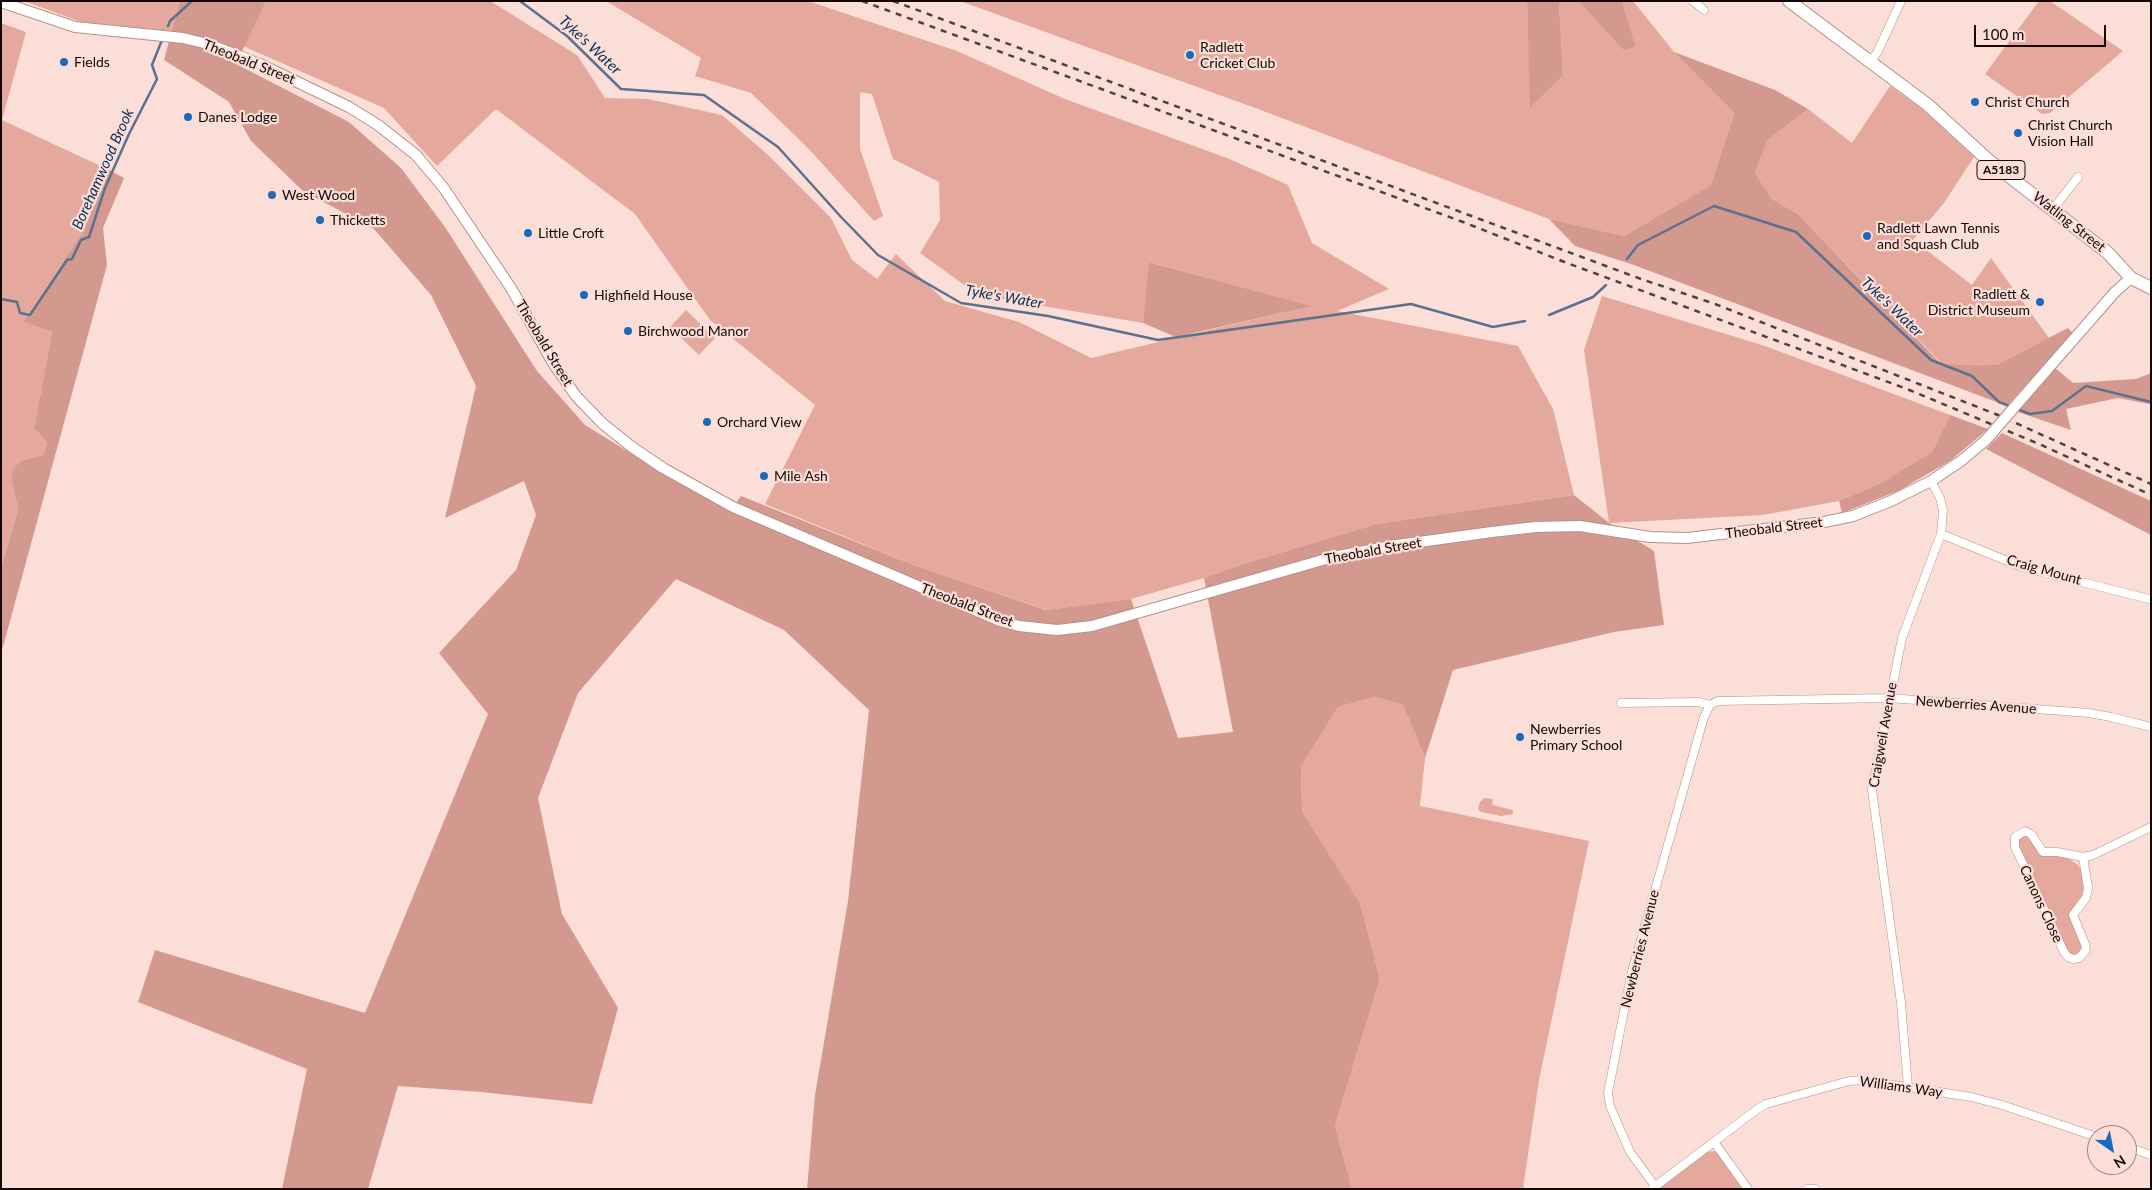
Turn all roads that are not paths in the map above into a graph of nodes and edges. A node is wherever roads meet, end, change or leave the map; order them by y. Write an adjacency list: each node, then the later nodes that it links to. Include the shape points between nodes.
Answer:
1 (1693, 1): 5 (street)
2 (1789, 1): 6 (main road, A5183)
3 (1901, 1): 6 (street)
4 (1, 2): 11 (street, Theobald Street, via 75,26 183,38 208,44 260,64 349,106 416,154 444,187 507,281 553,363 576,396 632,447 733,507 1000,621 1057,630 1092,626 1333,557 1492,532 1580,526 1650,537 1687,538 1824,522 1853,516)
5 (1704, 10)
6 (1870, 62): 8 (main road, Watling Street / A5183)
7 (2078, 177): 8 (street)
8 (2053, 209): 9 (main road, Watling Street / A5183, via 2108,252)
9 (2131, 278): 10 (main road, Watling Street / A5183); 11 (street, Theobald Street, bridge, via 2115,292 1986,440)
10 (2151, 288)
11 (1931, 481): 12 (street, Craigweil Avenue, via 1943,511)
12 (1941, 534): 13 (street, Craig Mount, via 2022,567); 14 (street, Craigweil Avenue, via 1909,616)
13 (2148, 599)
14 (1889, 698): 16 (street, Newberries Avenue, via 1718,701); 17 (street, Newberries Avenue, via 2089,713); 20 (street, Craigweil Avenue, via 1872,790 1901,1003)
15 (1621, 703): 16 (street, Newberries Avenue, via 1698,702)
16 (1710, 705): 25 (street, Newberries Avenue, via 1631,976 1608,1093 1610,1106 1630,1152)
17 (2151, 727)
18 (2151, 828): 19 (street)
19 (2083, 857): 19 (street, Canons Close, via 2088,888 2086,898 2073,915 2086,950 2079,958 2073,959 2064,952 2014,842 2019,833 2025,831 2035,838 2043,852)
20 (1908, 1087): 21 (street, Williams Way, via 2002,1104); 22 (street, Williams Way, via 1862,1080 1800,1094 1766,1104)
21 (2087, 1134)
22 (1714, 1142): 25 (street, Williams Way); 26 (street)
23 (2137, 1150): 24 (street)
24 (2151, 1155)
25 (1653, 1187)
26 (1748, 1189)
27 (1808, 1189): 28 (street)
28 (1815, 1189)

